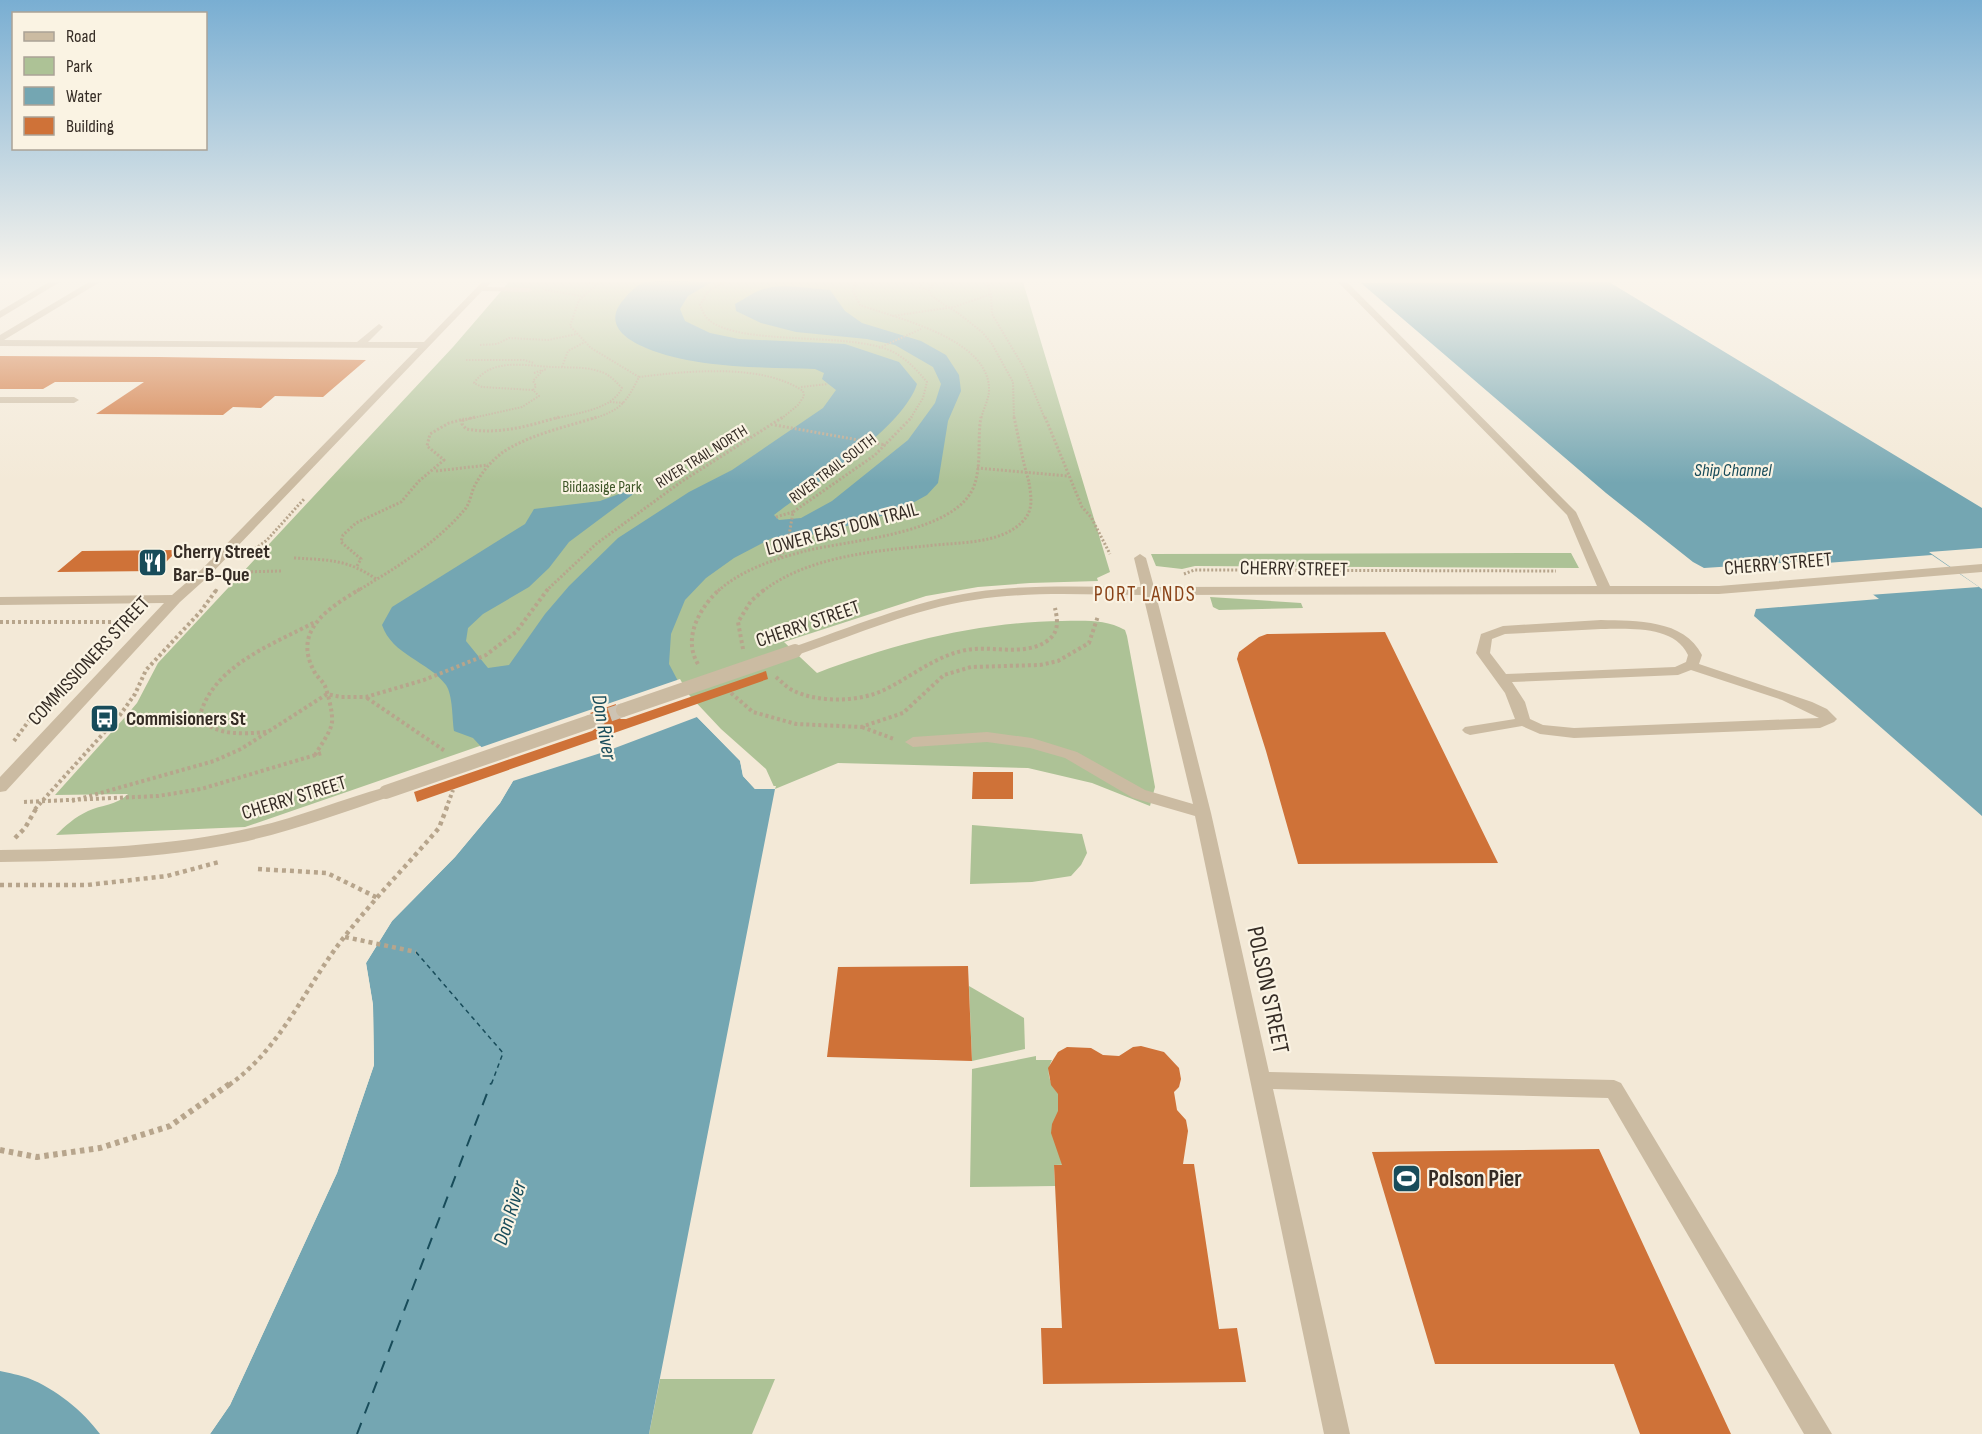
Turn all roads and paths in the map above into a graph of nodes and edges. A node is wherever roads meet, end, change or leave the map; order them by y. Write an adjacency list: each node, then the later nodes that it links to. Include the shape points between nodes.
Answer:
1 (423, 349): 51 (street, COMMISSIONERS STREET)
2 (572, 349): 11 (path)
3 (594, 349): 15 (path)
4 (884, 349): 25 (path, RIVER TRAIL SOUTH, via 913,363 927,382 920,405)
5 (966, 349): 27 (path, LOWER EAST DON TRAIL, via 985,369 989,391 980,423)
6 (995, 349): 30 (path, bridge, via 1013,382 1014,418)
7 (1013, 349): 29 (path)
8 (1408, 349): 46 (street, via 1572,514)
9 (466, 360): 10 (path, via 524,360)
10 (539, 367): 12 (path); 18 (path, via 504,366 485,372 474,381 482,387)
11 (562, 367): 12 (path); 21 (path, via 590,369 617,381 622,388 618,397)
12 (550, 369): 13 (path)
13 (543, 370): 14 (path); 18 (path, via 533,381)
14 (534, 373)
15 (639, 377): 17 (path, via 670,373 760,375); 22 (path)
16 (828, 384): 17 (path)
17 (800, 387): 24 (path, RIVER TRAIL NORTH, via 804,396 798,405)
18 (533, 390): 23 (path, via 539,396 522,407)
19 (0, 400): 20 (street)
20 (74, 400)
21 (609, 402): 22 (path); 23 (path, via 498,432 466,429 463,420)
22 (625, 403): 26 (path, via 609,414 520,443)
23 (470, 417): 28 (path, via 430,434 427,446 444,460)
24 (774, 425): 25 (path); 63 (path, RIVER TRAIL NORTH, via 681,482 596,544 542,596 516,632 486,655 424,680)
25 (886, 445): 32 (path, RIVER TRAIL SOUTH)
26 (488, 465): 28 (path); 47 (path, via 468,505 450,526)
27 (977, 468): 29 (path); 37 (path, LOWER EAST DON TRAIL, via 972,491 951,511 913,530)
28 (435, 471): 40 (path, via 424,476 401,502 345,531 341,542 361,559)
29 (1068, 476): 35 (path)
30 (1029, 482)
31 (307, 496): 34 (path, via 267,540)
32 (793, 514): 33 (path, RIVER TRAIL SOUTH); 37 (path, via 787,547)
33 (776, 518)
34 (248, 554)
35 (1110, 554)
36 (294, 558): 40 (path)
37 (779, 558): 59 (path, LOWER EAST DON TRAIL, via 728,582 706,602 694,627 692,645 695,662)
38 (1140, 558): 49 (street, POLSON STREET)
39 (240, 563): 44 (path)
40 (357, 566): 47 (path)
41 (1982, 568): 50 (street, CHERRY STREET, via 1719,590)
42 (282, 571): 45 (path)
43 (1188, 571): 46 (path)
44 (232, 572)
45 (239, 572)
46 (1596, 572): 50 (street)
47 (376, 579): 56 (path)
48 (221, 584): 79 (path, via 146,670 120,715)
49 (1148, 590): 50 (street, CHERRY STREET); 64 (street, CHERRY STREET, bridge, via 1022,591 927,606); 80 (street, POLSON STREET)
50 (1605, 590)
51 (175, 599): 52 (street); 75 (street, COMMISSIONERS STREET)
52 (0, 601)
53 (1044, 608): 54 (path)
54 (1067, 608)
55 (1098, 616): 67 (path, via 1089,643 1058,661 971,667 944,675 903,713)
56 (317, 621): 62 (path, via 309,631 307,646 313,670); 69 (path, via 225,675 199,708 199,719 220,732)
57 (0, 622): 71 (path, via 126,622 39,707)
58 (1689, 665): 60 (street, via 1678,670); 60 (street, via 1695,655 1688,642 1656,627 1632,624 1503,630 1486,637 1483,653); 65 (street, via 1805,704 1829,719 1820,723 1574,733 1540,729)
59 (704, 669)
60 (1502, 678): 65 (street, via 1522,710)
61 (728, 691): 67 (path, via 753,712 796,724)
62 (327, 694): 63 (path); 69 (path); 73 (path, via 332,723)
63 (366, 697): 74 (path, via 446,752)
64 (623, 710)
65 (1523, 721): 68 (street)
66 (589, 722): 82 (street, CHERRY STREET, bridge, via 386,792 239,837 121,853)
67 (861, 727): 70 (path)
68 (1470, 730)
69 (270, 732): 77 (path, via 214,761)
70 (913, 742): 80 (street, via 987,737 1032,743 1071,755 1139,794)
71 (12, 745)
72 (322, 753): 73 (path)
73 (315, 755): 77 (path, via 201,789)
74 (448, 761)
75 (0, 787)
76 (454, 788): 84 (path, via 439,828)
77 (72, 801): 79 (path)
78 (24, 802): 79 (path)
79 (42, 802): 81 (path)
80 (1203, 813): 87 (street, POLSON STREET)
81 (13, 841)
82 (0, 856)
83 (258, 869): 84 (path, via 327,873)
84 (378, 898): 85 (path)
85 (344, 937): 86 (path); 88 (path, via 282,1032 239,1077 170,1126 90,1150 37,1157)
86 (416, 952)
87 (1261, 1080): 89 (street, POLSON STREET); 90 (street, via 1614,1089)
88 (0, 1150)
89 (1337, 1434)
90 (1819, 1434)

